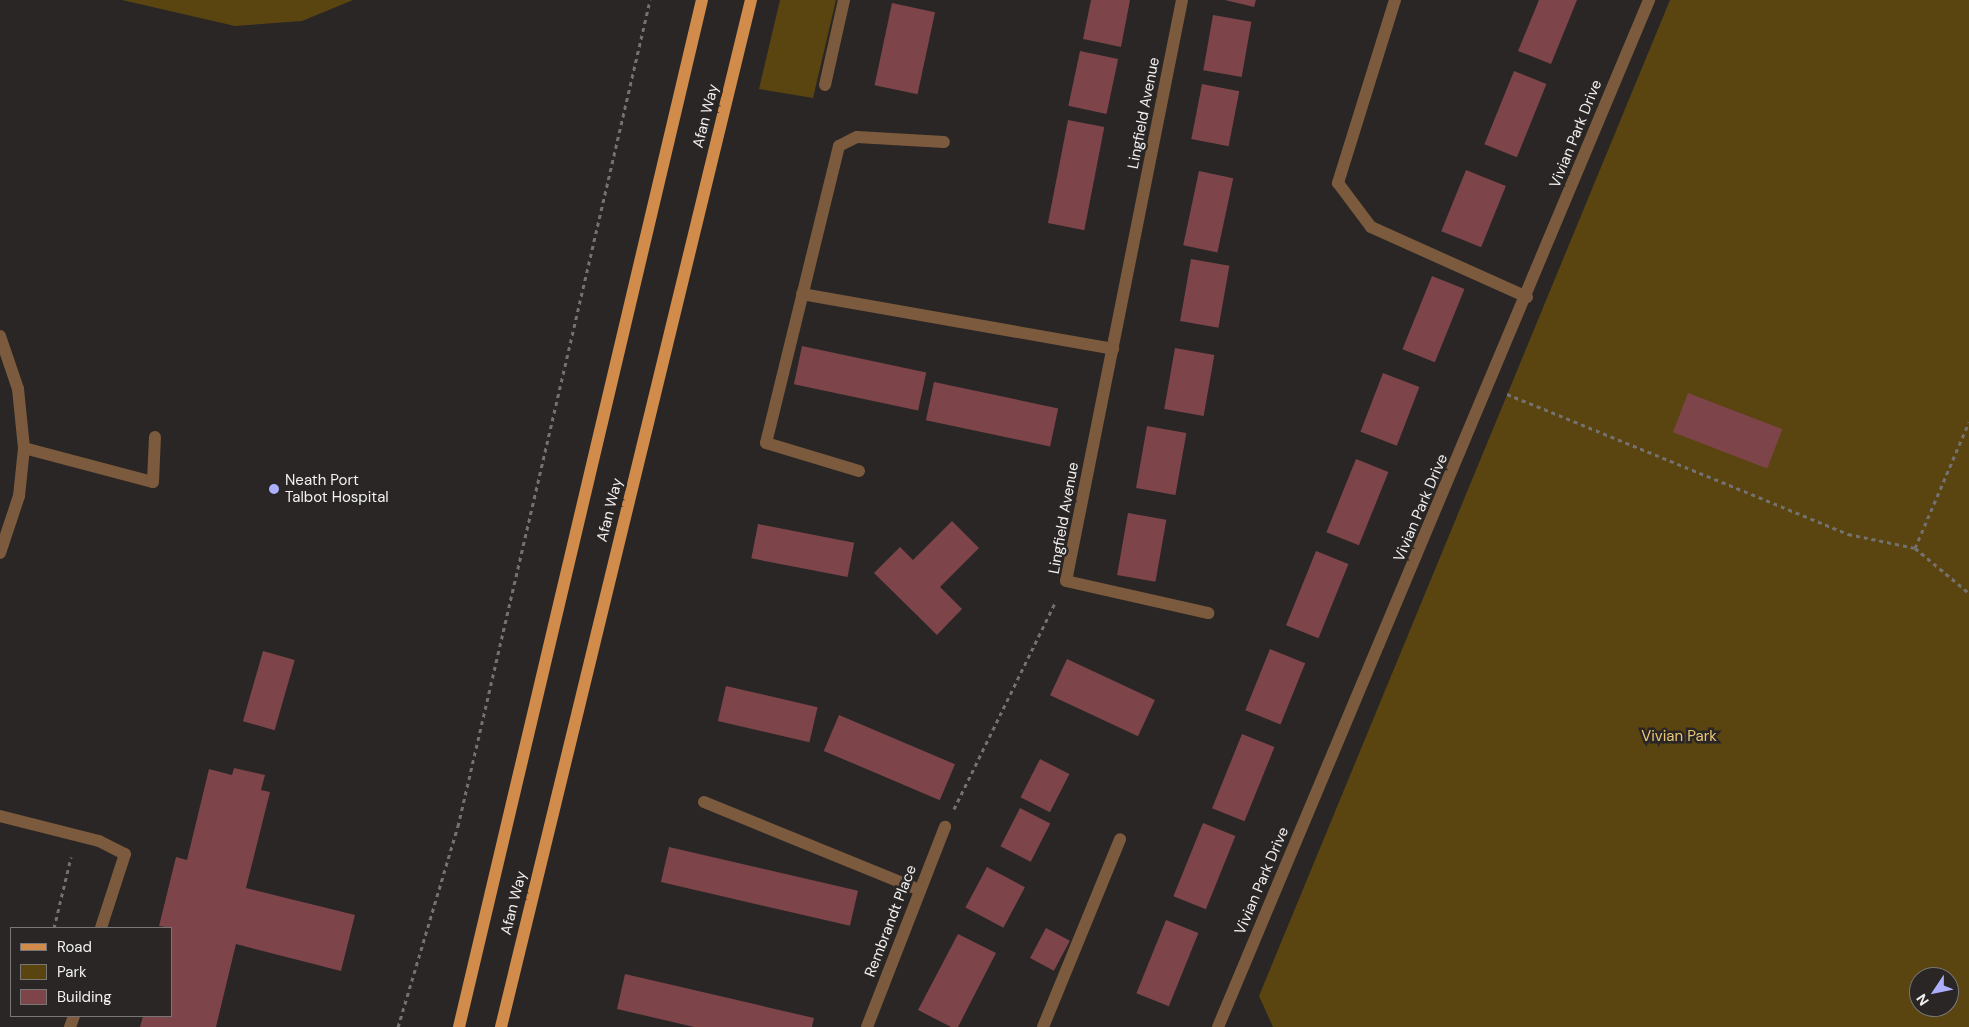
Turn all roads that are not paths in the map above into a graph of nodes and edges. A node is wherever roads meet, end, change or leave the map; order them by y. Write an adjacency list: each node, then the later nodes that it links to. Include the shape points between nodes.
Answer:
1 (702, 0): 24 (main road, Afan Way)
2 (751, 0): 25 (main road, Afan Way)
3 (844, 0): 7 (street)
4 (1182, 0): 12 (street, Lingfield Avenue)
5 (1395, 0): 10 (street, via 1338,183 1371,226)
6 (1649, 0): 10 (street, Vivian Park Drive)
7 (825, 85)
8 (944, 142): 9 (street, via 857,137 839,146)
9 (802, 294): 12 (street); 15 (street, via 766,444)
10 (1527, 297): 28 (street, Vivian Park Drive)
11 (0, 336): 14 (street, via 18,389)
12 (1113, 349): 17 (street, Lingfield Avenue, via 1066,581)
13 (155, 437): 14 (street, via 153,482)
14 (24, 448): 16 (street, via 19,496)
15 (859, 471)
16 (0, 553)
17 (1208, 613)
18 (704, 802): 22 (street)
19 (0, 816): 23 (street, via 99,841 125,854)
20 (945, 827): 22 (street, Rembrandt Place)
21 (1120, 839): 27 (street)
22 (920, 890): 26 (street, Rembrandt Place)
23 (101, 927)
24 (459, 1027)
25 (501, 1027)
26 (867, 1027)
27 (1042, 1027)
28 (1218, 1027)

